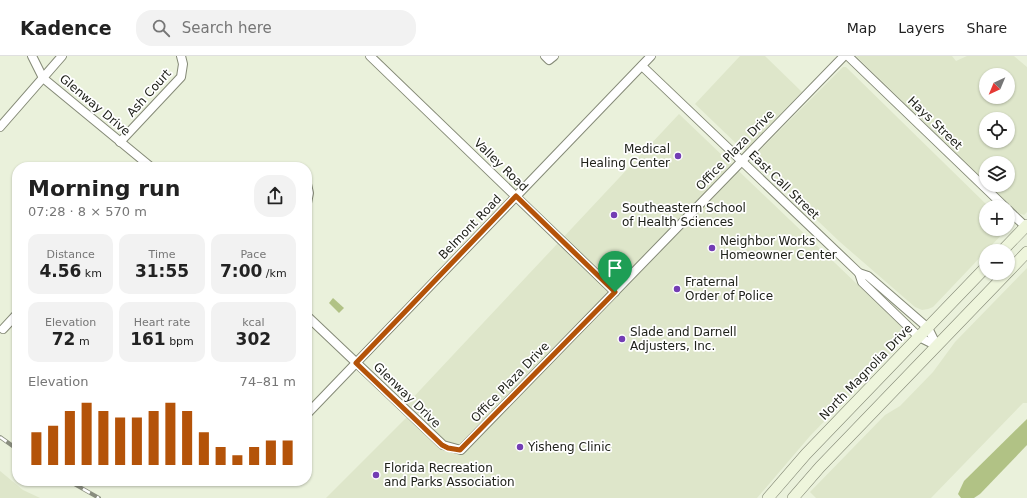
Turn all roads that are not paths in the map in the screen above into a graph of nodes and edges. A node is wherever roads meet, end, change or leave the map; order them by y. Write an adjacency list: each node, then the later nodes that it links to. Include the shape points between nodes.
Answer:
1 (32, 56): 10 (street, Glenway Drive)
2 (62, 56): 10 (street)
3 (181, 56): 12 (street, Ash Court, via 181,77)
4 (370, 56): 15 (street, Valley Road)
5 (545, 56): 6 (street, via 550,60)
6 (554, 56)
7 (844, 56): 13 (street, Office Plaza Drive)
8 (848, 56): 16 (street, Hays Street)
9 (646, 59): 13 (street, East Call Street); 15 (street, Belmont Road)
10 (43, 78): 11 (street); 12 (street, Glenway Drive)
11 (0, 127)
12 (120, 142): 14 (street, Glenway Drive)
13 (742, 161): 22 (street, East Call Street); 25 (street, Office Plaza Drive)
14 (145, 162)
15 (516, 196): 25 (street, Valley Road); 32 (street, Belmont Road)
16 (998, 200)
17 (1015, 216): 18 (street)
18 (1026, 226): 19 (main road)
19 (1009, 244)
20 (1027, 252): 21 (main road)
21 (1015, 265)
22 (859, 273): 28 (street, East Call Street, via 868,276); 30 (street, East Call Street, via 862,282)
23 (979, 275): 28 (main road, North Magnolia Drive)
24 (1000, 280): 31 (main road)
25 (615, 292): 34 (street, Office Plaza Drive)
26 (12, 319): 29 (street)
27 (312, 321): 32 (street, Glenway Drive)
28 (928, 328): 30 (main road, North Magnolia Drive); 31 (street, East Call Street)
29 (3, 329)
30 (919, 337): 31 (street, East Call Street); 35 (main road, North Magnolia Drive)
31 (937, 346): 36 (main road)
32 (356, 363): 33 (street, Belmont Road); 34 (street, Glenway Drive, via 442,445)
33 (312, 409)
34 (460, 450)
35 (806, 454): 36 (main road); 37 (main road, North Magnolia Drive)
36 (820, 467): 38 (main road)
37 (768, 498)
38 (793, 498)

